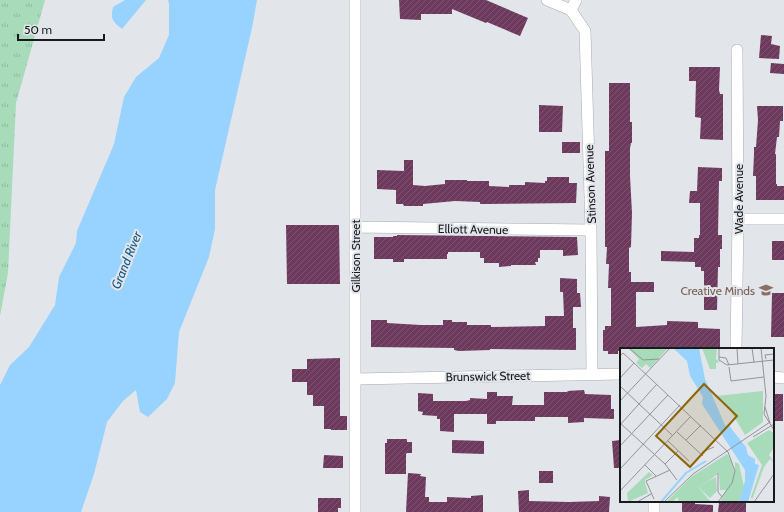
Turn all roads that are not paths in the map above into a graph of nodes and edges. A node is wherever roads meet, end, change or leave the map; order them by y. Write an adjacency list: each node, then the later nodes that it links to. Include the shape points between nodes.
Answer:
1 (355, 0): 7 (street, Gilkison Street)
2 (546, 0): 3 (street)
3 (573, 5): 8 (street, Stinson Avenue, via 585,32)
4 (737, 50): 5 (street, Wade Avenue)
5 (738, 219): 6 (street); 9 (street, Wade Avenue)
6 (784, 219)
7 (355, 227): 8 (street, Elliott Avenue); 14 (street, Gilkison Street)
8 (592, 230): 10 (street, Stinson Avenue)
9 (736, 348)
10 (592, 374): 11 (street, Brunswick Street); 14 (street, Brunswick Street)
11 (620, 374)
12 (774, 377): 13 (street)
13 (784, 378)
14 (355, 379): 15 (street, Gilkison Street)
15 (355, 512)

